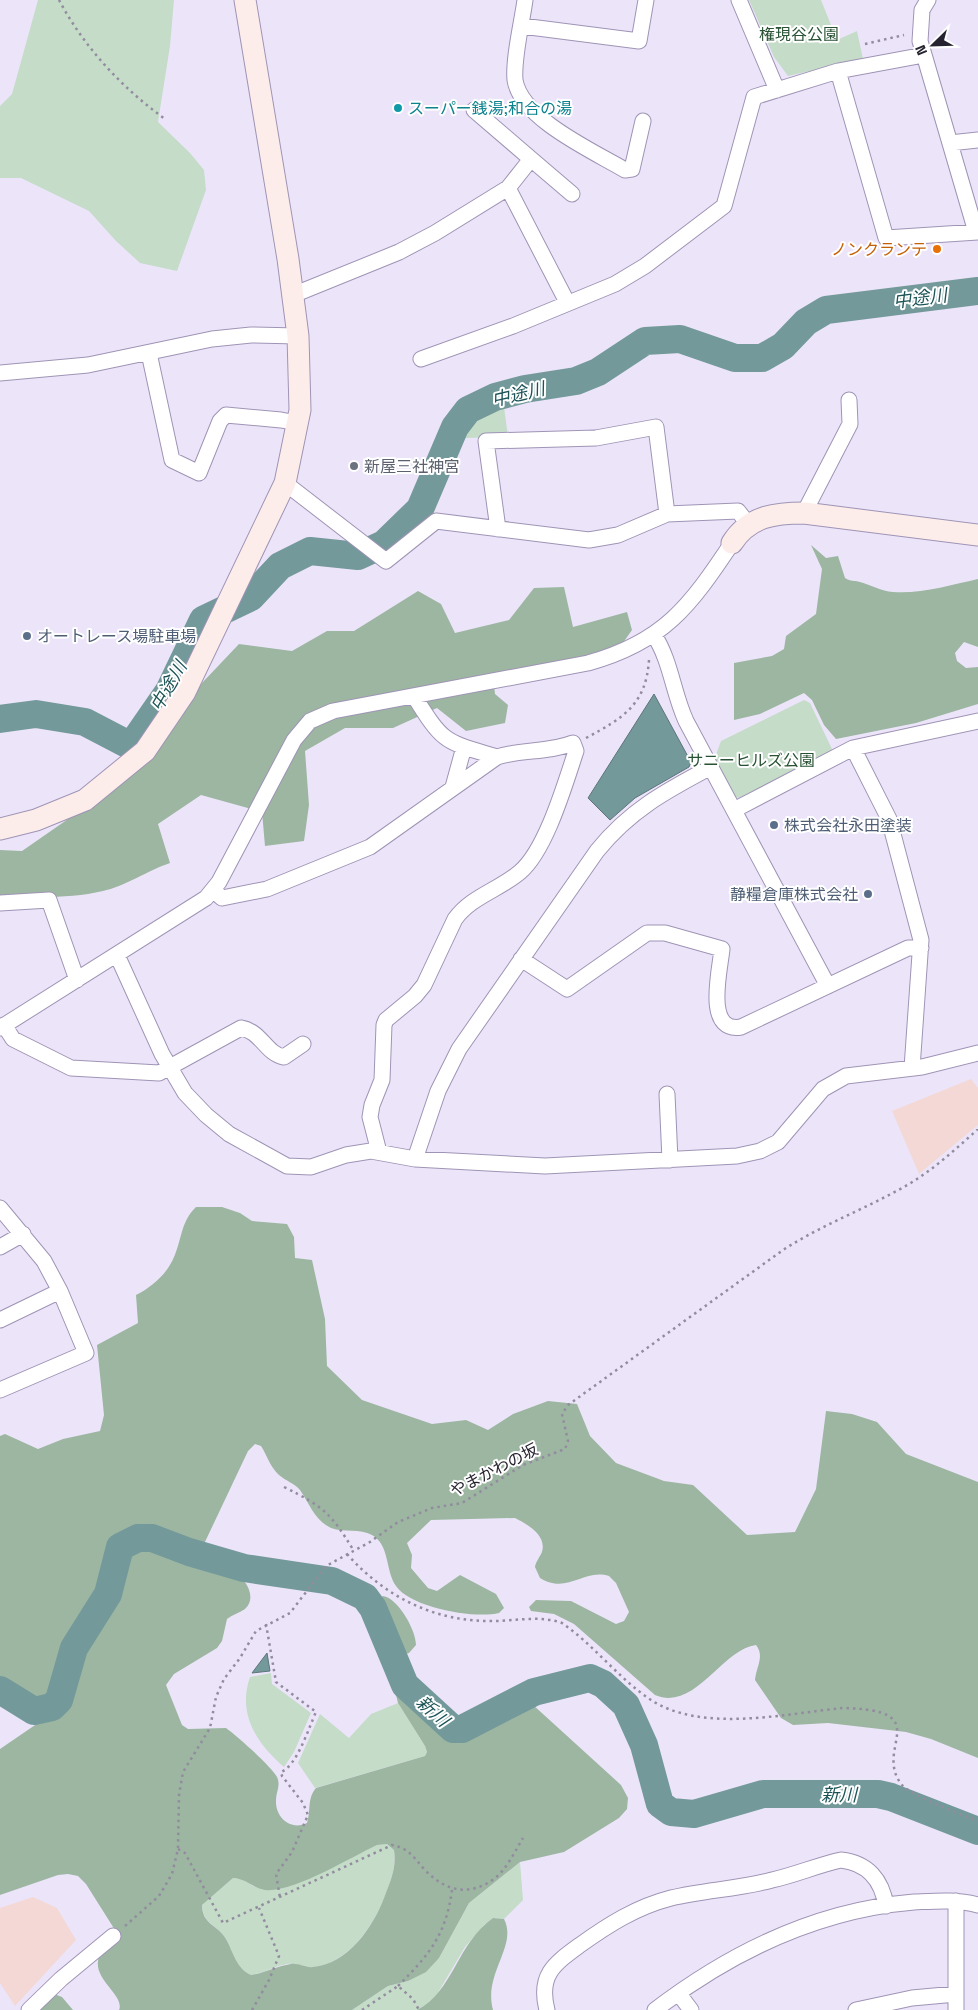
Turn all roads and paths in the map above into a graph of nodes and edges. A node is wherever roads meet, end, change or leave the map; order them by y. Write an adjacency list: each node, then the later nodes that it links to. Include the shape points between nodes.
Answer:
1 (59, 0): 14 (path, via 76,31 137,98)
2 (245, 0): 22 (street)
3 (525, 0): 7 (street)
4 (646, 0): 7 (street, via 639,41)
5 (739, 0): 12 (street)
6 (928, 0): 10 (street, via 922,10 920,41)
7 (522, 26): 15 (street, via 516,82 524,98 546,122 625,170 632,169)
8 (904, 36): 9 (path)
9 (865, 44)
10 (924, 54): 11 (street); 17 (street)
11 (838, 71): 12 (street); 21 (street, via 886,238)
12 (778, 90): 23 (street, via 754,97 724,206 641,269 615,284)
13 (474, 110): 18 (street)
14 (165, 119)
15 (643, 121)
16 (978, 140): 17 (street)
17 (950, 143): 21 (street)
18 (531, 159): 19 (street); 20 (street)
19 (508, 188): 22 (street, via 399,252); 23 (street)
20 (572, 194)
21 (977, 232)
22 (293, 295): 24 (street)
23 (567, 302): 26 (street, via 513,326)
24 (298, 336): 25 (street, via 251,335 212,339); 29 (street, via 300,410)
25 (149, 353): 27 (street, via 88,365); 29 (street, via 172,460 199,473 220,421 226,415)
26 (422, 359)
27 (0, 373)
28 (849, 400): 31 (street, via 850,424)
29 (297, 423): 30 (street)
30 (285, 483): 34 (street, via 386,561 436,521); 47 (street, via 185,692 145,752 85,800 36,820)
31 (804, 513): 33 (street, via 773,514); 35 (street)
32 (667, 514): 33 (street, via 738,511); 34 (street, via 618,535 589,540); 34 (street, via 656,427 596,438 486,441)
33 (749, 526): 36 (street)
34 (498, 529)
35 (978, 535)
36 (732, 543): 37 (street, via 689,605)
37 (654, 635): 38 (street, via 626,651 588,663); 40 (path, via 649,650 647,680 640,698 612,722); 44 (street, via 664,651 680,708)
38 (414, 696): 41 (street, via 439,734); 48 (street, via 321,714 305,725)
39 (978, 721): 42 (street)
40 (573, 743): 43 (street); 62 (street, via 576,751 556,812 530,860 519,873 461,911 424,985 386,1020 382,1080 370,1117)
41 (464, 747): 43 (street); 45 (street)
42 (853, 748): 46 (street); 50 (street, via 888,819 918,922)
43 (497, 758): 45 (street)
44 (710, 767): 46 (street); 52 (street, via 641,807 610,834)
45 (453, 787): 48 (street, via 370,847 257,892 222,898)
46 (734, 810): 54 (street)
47 (0, 829)
48 (214, 891): 51 (street)
49 (0, 903): 53 (street, via 49,900)
50 (921, 948): 54 (street, via 908,948); 59 (street)
51 (117, 955): 53 (street); 58 (street)
52 (521, 959): 54 (street, via 567,989 647,933 665,933 722,948 718,1011 725,1025 733,1028); 63 (street, via 448,1070)
53 (77, 980): 55 (street)
54 (828, 986)
55 (2, 1027): 58 (street, via 13,1039 71,1068 160,1073)
56 (303, 1044): 58 (street, via 284,1057 278,1056 258,1035 241,1028)
57 (978, 1053): 59 (street)
58 (169, 1068): 62 (street, via 185,1093 217,1125 287,1166 311,1167 358,1152)
59 (912, 1068): 64 (street, via 860,1073 834,1081 814,1099 785,1136 769,1148 737,1156)
60 (667, 1094): 64 (street)
61 (978, 1129): 72 (path, やまかわの坂, via 909,1184 783,1250 564,1409 562,1414 568,1441 565,1449 523,1465 462,1503 432,1508 407,1518)
62 (378, 1152): 63 (street)
63 (415, 1159): 64 (street, via 545,1166)
64 (670, 1160)
65 (0, 1208): 66 (street)
66 (23, 1234): 67 (street); 68 (street, via 44,1261)
67 (0, 1247)
68 (60, 1291): 69 (street); 70 (street, via 86,1353)
69 (0, 1320)
70 (0, 1390)
71 (284, 1487): 72 (path, via 330,1514)
72 (354, 1550): 73 (path, やまかわの坂)
73 (346, 1554): 74 (path, やまかわの坂, via 322,1570 290,1613); 75 (path, via 390,1593 429,1611 470,1620 543,1619 562,1623 651,1700 688,1716 728,1719 842,1708 887,1715 898,1728 894,1750 901,1783 912,1792)
74 (266, 1624): 77 (path, via 256,1631 226,1676 216,1697 210,1728 183,1772 179,1795); 79 (path, via 276,1682 316,1712 297,1754 281,1772 308,1814 292,1852 276,1874)
75 (978, 1821)
76 (523, 1838): 78 (path, via 495,1879 474,1889)
77 (178, 1849): 83 (path, via 185,1854 223,1923); 84 (path, via 172,1874 159,1896)
78 (452, 1890): 79 (path, via 426,1871 410,1852 392,1845); 85 (path, via 449,1914 440,1938)
79 (280, 1898): 83 (path)
80 (956, 1901): 81 (street); 82 (street); 87 (street)
81 (978, 1905)
82 (886, 1906): 86 (street, via 825,1919 774,1937 726,1961); 92 (street, via 872,1873 852,1861 841,1860 772,1880 653,1904 604,1928 553,1967 544,1990)
83 (259, 1908): 90 (path, via 279,1956)
84 (113, 1936): 89 (street)
85 (398, 1986): 88 (path, via 414,1999); 91 (path)
86 (678, 1994): 93 (street); 94 (street)
87 (956, 1994): 95 (street, via 912,1998); 96 (street)
88 (418, 2009)
89 (29, 2010)
90 (252, 2010)
91 (362, 2010)
92 (547, 2010)
93 (656, 2010)
94 (691, 2010)
95 (856, 2010)
96 (956, 2010)

